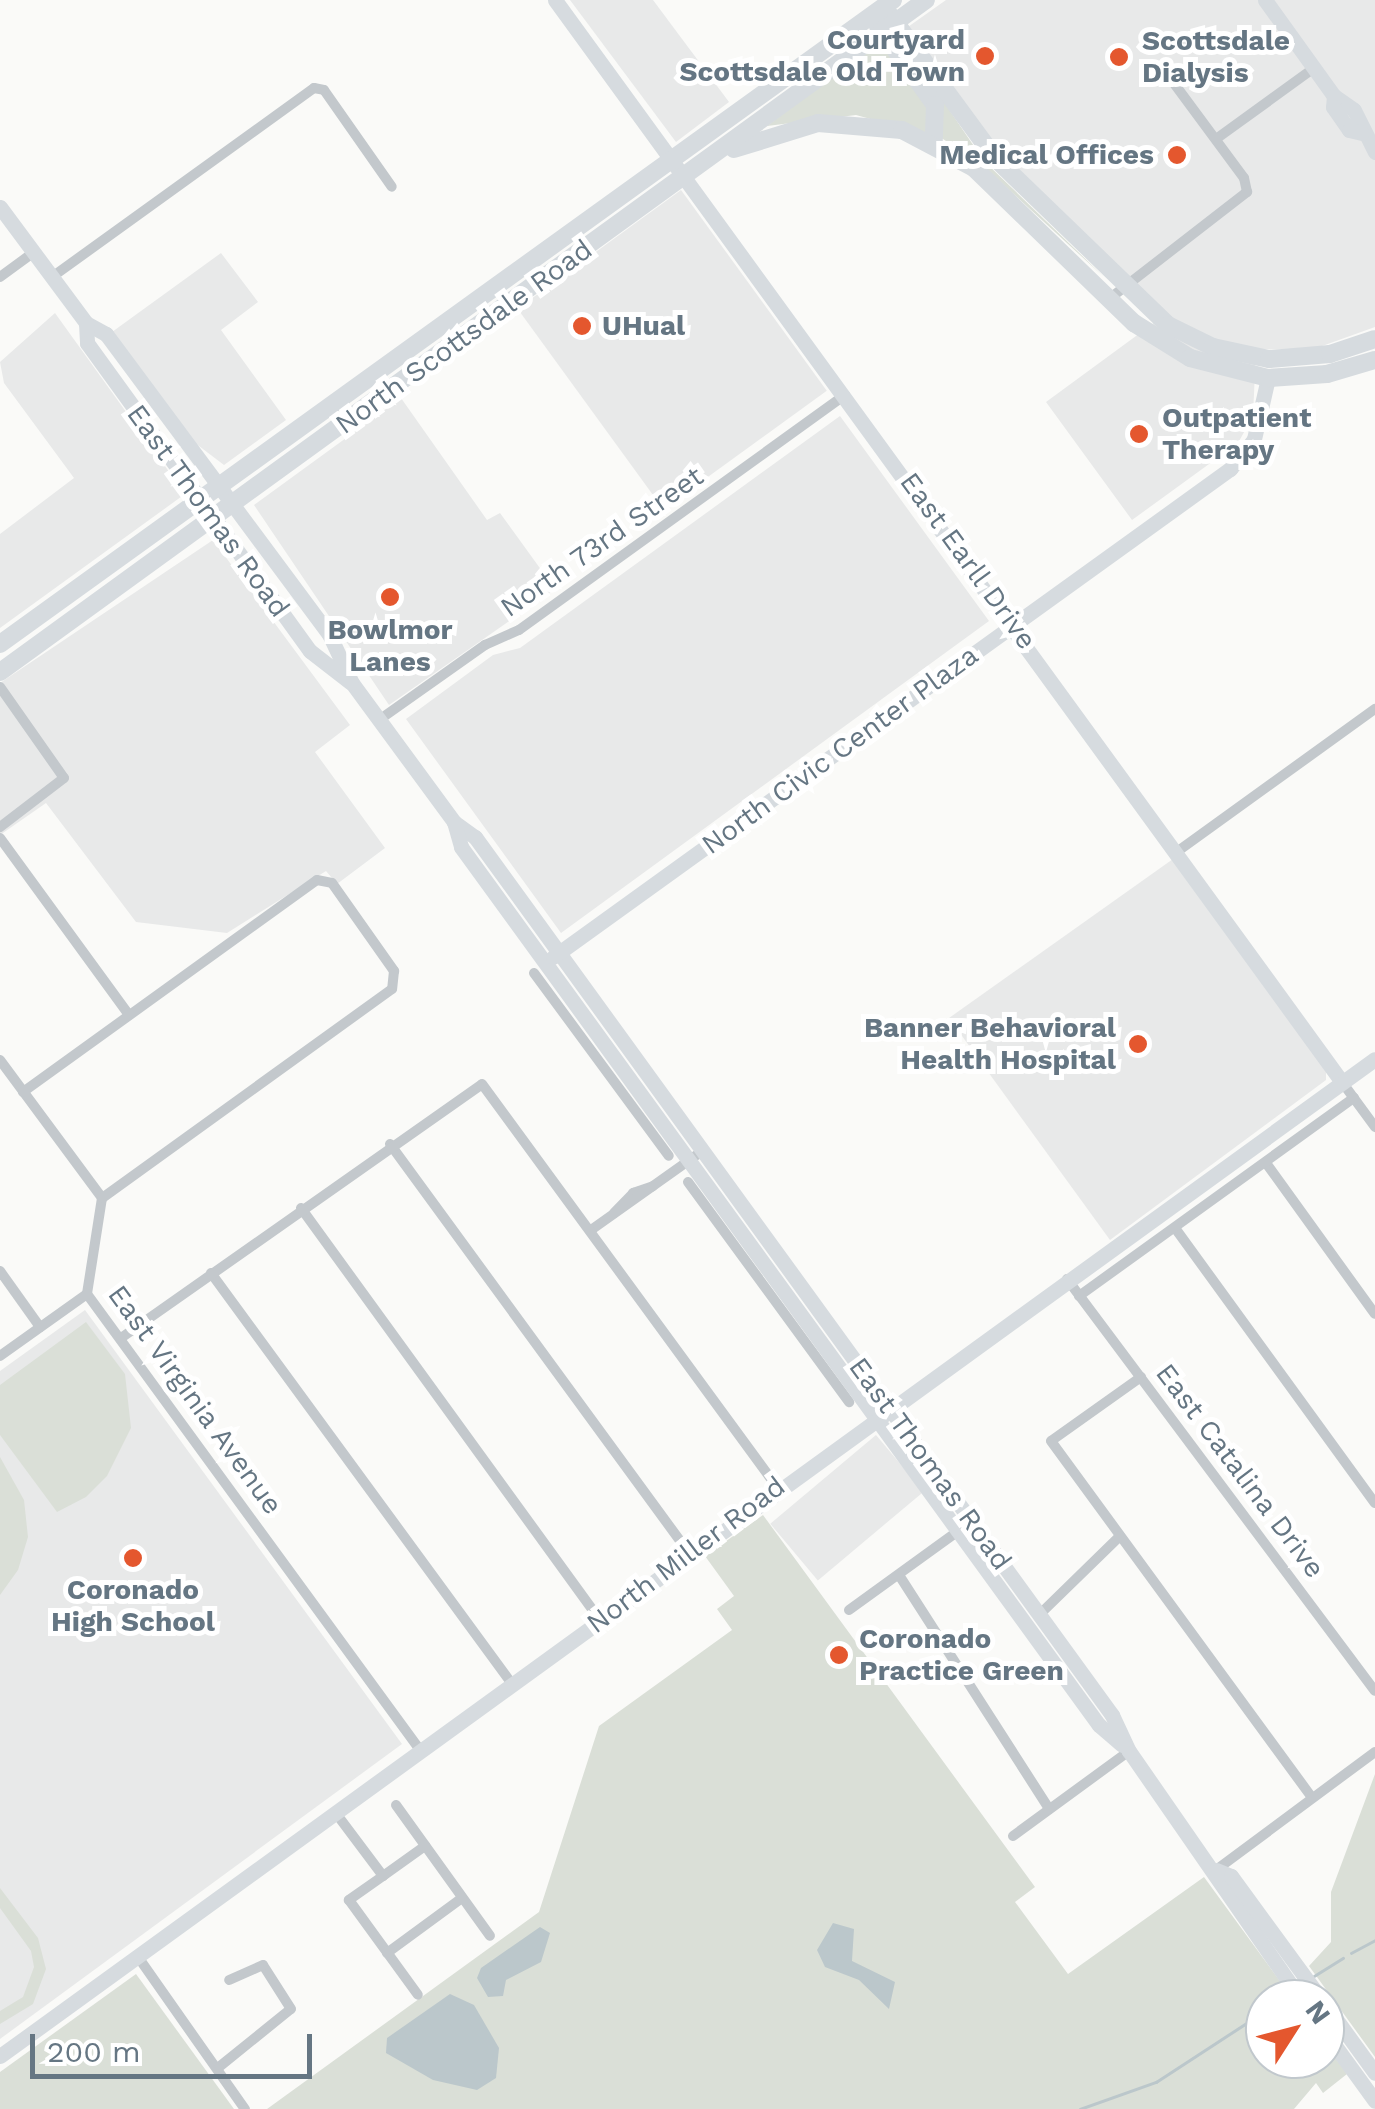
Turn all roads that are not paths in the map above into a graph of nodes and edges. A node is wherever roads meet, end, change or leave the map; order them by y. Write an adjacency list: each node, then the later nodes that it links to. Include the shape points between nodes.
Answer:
1 (555, 0): 11 (main road, East Earll Drive)
2 (926, 0): 4 (main road, North Scottsdale Road)
3 (1265, 0): 6 (main road)
4 (885, 15): 7 (main road); 11 (main road, North Scottsdale Road); 12 (main road); 13 (main road, North Scottsdale Road)
5 (1162, 67): 8 (street)
6 (1314, 68): 8 (street); 10 (main road, via 1334,96 1346,98)
7 (936, 117): 9 (main road); 12 (main road, via 953,116)
8 (1216, 140): 19 (street, via 1247,192)
9 (934, 142): 13 (main road, via 869,123 818,122 761,137); 19 (main road, via 974,168 1072,262)
10 (1375, 152)
11 (674, 160): 13 (main road, East Earll Drive); 26 (main road, North Scottsdale Road)
12 (1000, 164): 19 (main road)
13 (694, 170): 25 (main road, East Earll Drive); 28 (main road, North Scottsdale Road)
14 (392, 187): 18 (street, via 324,90 314,88)
15 (0, 207): 16 (main road, East Thomas Road)
16 (34, 252): 17 (street); 18 (main road, East Thomas Road)
17 (0, 277)
18 (52, 277): 20 (main road, East Thomas Road)
19 (1117, 293): 22 (main road, via 1181,332); 24 (main road, via 1176,351)
20 (86, 323): 26 (main road, East Thomas Road, via 106,334); 27 (main road, East Thomas Road, via 87,344)
21 (1375, 338): 22 (main road, via 1330,354)
22 (1269, 359): 24 (street, North Civic Center Plaza)
23 (1375, 360): 24 (main road, via 1328,374)
24 (1268, 378): 30 (main road, North Civic Center Plaza, via 1264,412 1240,460)
25 (846, 394): 30 (main road, East Earll Drive); 38 (street, North 73rd Street, via 519,630 485,645)
26 (219, 484): 27 (main road, North Scottsdale Road); 28 (main road, East Thomas Road)
27 (199, 498): 29 (main road, East Thomas Road); 31 (main road, North Scottsdale Road)
28 (235, 505): 29 (main road, North Scottsdale Road); 35 (main road, East Thomas Road, via 329,634)
29 (215, 520): 33 (main road, North Scottsdale Road); 35 (main road, East Thomas Road, via 310,650)
30 (1014, 624): 41 (main road, East Earll Drive); 42 (main road, North Civic Center Plaza)
31 (25, 626): 32 (main road, North Scottsdale Road); 33 (main road)
32 (0, 644)
33 (39, 645): 34 (main road, North Scottsdale Road)
34 (0, 672)
35 (352, 684): 38 (main road, East Thomas Road)
36 (0, 687): 39 (street, via 64,778)
37 (1375, 708): 41 (street)
38 (379, 720): 42 (main road, East Thomas Road)
39 (0, 827)
40 (0, 838): 43 (street)
41 (1178, 851): 46 (main road, East Earll Drive)
42 (546, 962): 49 (main road, East Thomas Road); 49 (main road, East Thomas Road, via 583,1026)
43 (129, 1014): 47 (street); 57 (street, via 324,880 396,980)
44 (1375, 1059): 46 (main road, North Miller Road)
45 (0, 1060): 47 (street)
46 (1342, 1082): 48 (street, East Earll Drive); 63 (main road, North Miller Road)
47 (23, 1092): 57 (street)
48 (1354, 1098): 50 (street, East Earll Drive); 54 (street)
49 (665, 1127): 52 (main road, East Thomas Road); 53 (street, East Thomas Road)
50 (1375, 1127)
51 (390, 1144): 58 (street); 60 (street, via 482,1084); 78 (street)
52 (695, 1155): 56 (main road, East Thomas Road); 60 (street)
53 (670, 1156)
54 (1266, 1163): 59 (street); 66 (street)
55 (688, 1182): 56 (street, East Thomas Road)
56 (712, 1190): 69 (main road, East Thomas Road); 73 (main road, East Thomas Road)
57 (102, 1198): 64 (street, East Virginia Avenue)
58 (300, 1208): 62 (street); 82 (street)
59 (1175, 1228): 65 (street); 75 (street)
60 (591, 1230): 74 (street)
61 (0, 1272): 67 (street)
62 (211, 1273): 68 (street); 83 (street)
63 (1067, 1280): 65 (street, East Catalina Drive); 73 (main road, North Miller Road)
64 (87, 1294): 67 (street); 68 (street, East Virginia Avenue)
65 (1079, 1296): 71 (street, East Catalina Drive)
66 (1375, 1314)
67 (40, 1327): 70 (street)
68 (121, 1338): 85 (street, East Virginia Avenue)
69 (817, 1346): 72 (street, East Thomas Road); 73 (main road, East Thomas Road)
70 (0, 1356)
71 (1141, 1377): 77 (street, via 1051,1441); 84 (street, East Catalina Drive)
72 (850, 1402)
73 (882, 1411): 74 (main road, North Miller Road); 76 (main road, East Thomas Road); 81 (main road, East Thomas Road)
74 (777, 1487): 78 (main road, North Miller Road)
75 (1375, 1503)
76 (958, 1531): 79 (street); 86 (main road, East Thomas Road, via 1099,1725)
77 (1120, 1536): 81 (street); 88 (street)
78 (689, 1553): 82 (main road, North Miller Road)
79 (899, 1574): 80 (street); 90 (street)
80 (850, 1610)
81 (1040, 1615): 86 (main road, East Thomas Road)
82 (600, 1620): 83 (main road, North Miller Road)
83 (512, 1684): 85 (main road, North Miller Road)
84 (1375, 1692)
85 (420, 1750): 91 (main road, North Miller Road)
86 (1129, 1751): 90 (street); 94 (main road, East Thomas Road)
87 (1375, 1752): 88 (street)
88 (1312, 1797): 94 (street)
89 (396, 1805): 93 (street)
90 (1049, 1809): 92 (street)
91 (335, 1812): 95 (street); 99 (main road, North Miller Road)
92 (1013, 1836)
93 (425, 1846): 95 (street); 96 (street)
94 (1216, 1870): 100 (main road, East Thomas Road, via 1218,1884)
95 (383, 1876): 98 (street, via 349,1900)
96 (462, 1898): 97 (street); 98 (street)
97 (490, 1936)
98 (387, 1952): 104 (street)
99 (138, 1956): 107 (main road, North Miller Road); 108 (street)
100 (1294, 1976): 101 (main road, East Thomas Road); 102 (main road, East Thomas Road)
101 (1295, 1979)
102 (1297, 1979)
103 (229, 1980): 108 (street, via 263,1966 291,2009)
104 (418, 1995)
105 (1345, 2037): 109 (main road, East Thomas Road)
106 (1345, 2050): 109 (main road, East Thomas Road)
107 (0, 2056)
108 (219, 2067): 111 (street)
109 (1365, 2068): 110 (main road, East Thomas Road)
110 (1375, 2100)
111 (245, 2109)

